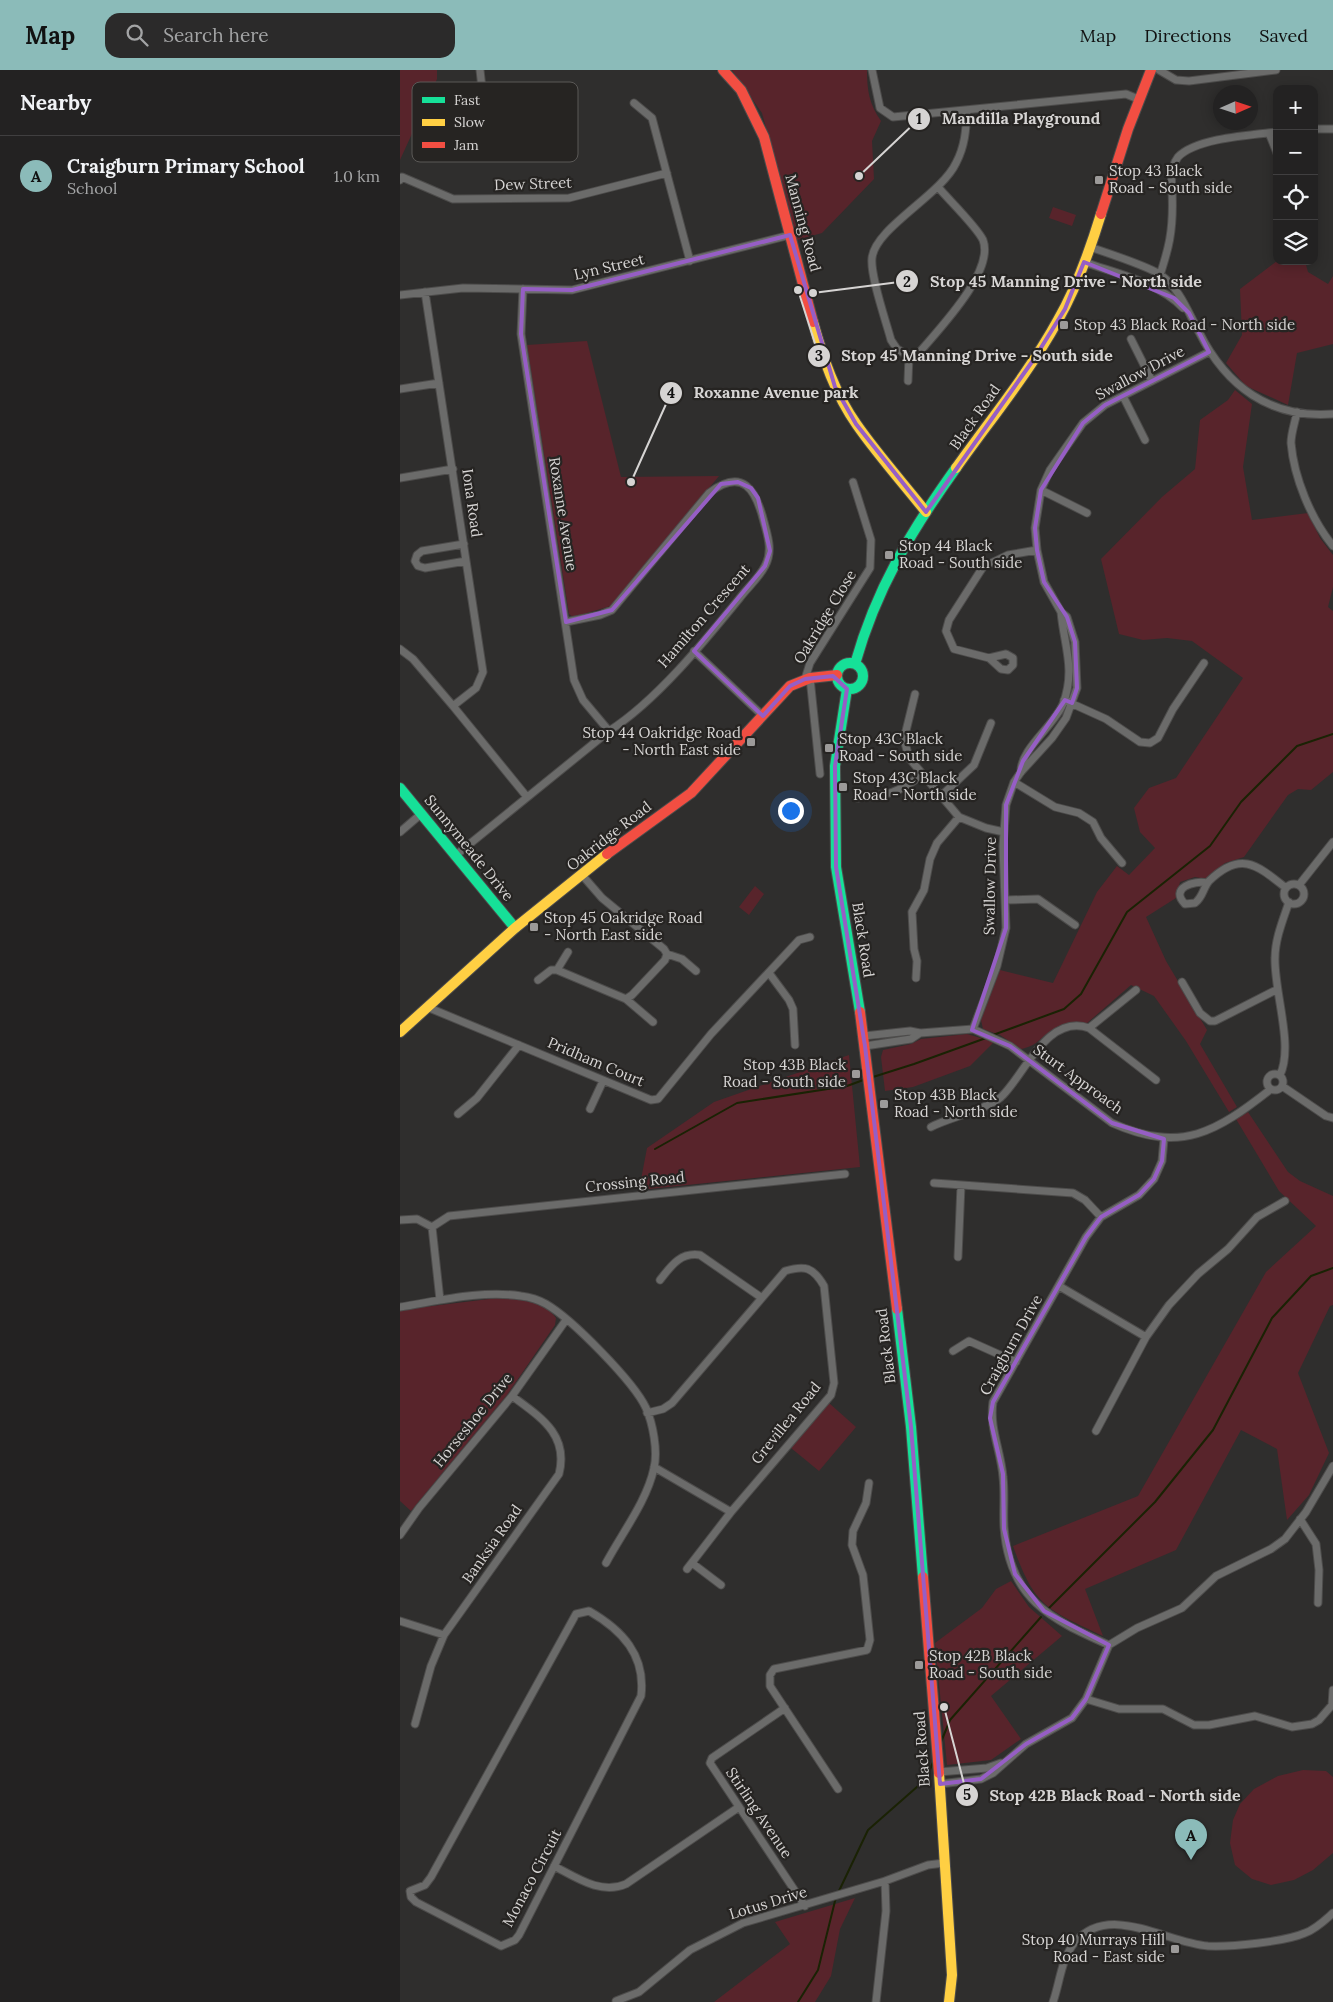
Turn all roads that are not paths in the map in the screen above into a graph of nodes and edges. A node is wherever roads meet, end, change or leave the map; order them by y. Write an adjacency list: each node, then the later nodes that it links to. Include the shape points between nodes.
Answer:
1 (723, 70): 17 (main road, Manning Road, via 741,90 764,137)
2 (872, 70): 8 (street, via 880,108 894,117)
3 (1151, 70): 6 (main road, Black Road)
4 (1159, 70): 5 (street, via 1176,80 1189,81)
5 (1276, 70)
6 (1138, 98): 8 (street, via 1126,94); 18 (main road, Black Road)
7 (634, 103): 14 (street, via 652,118)
8 (967, 111): 16 (street, via 966,137 956,164)
9 (1318, 129): 10 (street)
10 (1333, 129)
11 (1273, 132): 12 (street)
12 (1268, 133): 13 (street); 21 (street, via 1193,146 1178,158 1171,180 1172,234)
13 (1273, 144)
14 (667, 174): 15 (street, Dew Street, via 570,198 453,199); 19 (street)
15 (401, 178)
16 (938, 187): 29 (street, via 877,242 872,258 891,340 897,349); 29 (street, via 982,237 985,249 974,284 918,354)
17 (790, 235): 19 (street, Lyn Street); 42 (main road, Manning Road, via 821,352 834,387 856,424)
18 (1090, 247): 20 (main road, Black Road); 21 (street)
19 (690, 261): 23 (street, Lyn Street, via 572,290)
20 (1084, 262): 22 (street); 42 (main road, Black Road, via 1065,309 1034,359)
21 (1160, 274): 22 (street); 26 (street, via 1178,292)
22 (1156, 287): 26 (street, via 1174,298)
23 (523, 289): 24 (street, Lyn Street, via 463,288); 49 (street, Roxanne Avenue, via 521,334)
24 (425, 292): 25 (street, Lyn Street); 32 (street, Iona Road)
25 (400, 294)
26 (1189, 314): 28 (street)
27 (1131, 339): 31 (street)
28 (1209, 352): 31 (street, Swallow Drive); 35 (street, via 1238,387 1251,396 1272,406)
29 (909, 356): 30 (street)
30 (908, 381)
31 (1152, 381): 34 (street, Swallow Drive)
32 (440, 383): 33 (street); 38 (street, Iona Road)
33 (400, 389)
34 (1123, 396): 37 (street); 41 (street, Swallow Drive, via 1105,405 1083,423 1050,470)
35 (1297, 412): 36 (street); 45 (street, via 1291,441 1296,474)
36 (1333, 414)
37 (1145, 440)
38 (453, 469): 39 (street); 44 (street, Iona Road)
39 (400, 478)
40 (853, 482): 56 (street, Oakridge Close, via 871,540 870,568 810,663)
41 (1041, 490): 43 (street); 46 (street, Swallow Drive)
42 (926, 512): 53 (main road, Black Road, via 886,579 864,628)
43 (1087, 513)
44 (464, 544): 47 (street, Iona Road); 47 (street, via 422,552 416,555 415,561 425,568)
45 (1332, 544)
46 (1037, 550): 48 (street, Swallow Drive, via 1044,582); 52 (street, via 1008,555 984,567 949,620 946,631 954,649)
47 (466, 561): 61 (street, Iona Road, via 483,672 476,688)
48 (1061, 612): 59 (street, Swallow Drive, via 1070,664); 60 (street, Swallow Drive, via 1072,629 1077,658 1077,688)
49 (566, 622): 51 (street, Hamilton Crescent, via 612,610 709,493 720,484 738,482 751,488 758,498 770,551 765,566); 64 (street, Roxanne Avenue, via 574,680 583,700)
50 (400, 649): 61 (street, via 413,659)
51 (694, 651): 62 (street); 64 (street, Hamilton Crescent, via 628,719)
52 (989, 658)
53 (855, 664): 55 (main road, via 846,664); 57 (main road, via 863,676 861,683 856,688)
54 (1204, 664): 60 (street, via 1173,709 1158,738 1150,743 1140,742 1106,719)
55 (837, 675): 56 (main road, Oakridge Road); 57 (main road, via 838,682)
56 (807, 679): 62 (main road, Oakridge Road, via 790,686); 66 (street)
57 (847, 689): 105 (main road, Black Road, via 835,766 836,867)
58 (915, 694): 67 (street, via 904,739 909,758)
59 (1064, 700): 60 (street); 65 (street, Swallow Drive, via 1056,717 1023,761)
60 (1072, 703): 65 (street, Swallow Drive, via 1052,738)
61 (453, 706): 71 (street)
62 (764, 716): 80 (main road, Oakridge Road, via 691,793)
63 (991, 724): 70 (street, via 974,764)
64 (609, 731): 71 (street, Hamilton Crescent)
65 (1021, 772): 68 (street, Swallow Drive)
66 (820, 774)
67 (921, 775): 70 (street); 72 (street, via 892,794)
68 (1014, 782): 76 (street, Swallow Drive, via 1006,805); 79 (street, via 1055,807 1079,813 1092,822)
69 (400, 788): 73 (main road, Sunnymeade Drive)
70 (941, 796): 74 (street)
71 (527, 797): 78 (street, Hamilton Crescent)
72 (857, 798)
73 (421, 814): 75 (street); 78 (main road, Sunnymeade Drive)
74 (959, 817): 76 (street); 94 (street, via 937,843 924,890 912,912)
75 (400, 832)
76 (1004, 832): 84 (street, Swallow Drive)
77 (1333, 842): 82 (street)
78 (456, 855): 87 (main road, Sunnymeade Drive)
79 (1122, 863)
80 (582, 875): 87 (main road, Oakridge Road); 90 (street, via 602,898)
81 (1207, 883): 83 (street, via 1225,868 1240,862 1258,866)
82 (1299, 886): 83 (street); 85 (street, via 1304,893 1302,899 1298,903)
83 (1286, 888): 85 (street, via 1284,894)
84 (1006, 900): 86 (street, via 1038,899); 102 (street, Swallow Drive, via 1006,928)
85 (1289, 902): 98 (street, via 1276,942)
86 (1075, 925)
87 (516, 928): 100 (main road, Oakridge Road)
88 (810, 937): 93 (street, Pridham Court, via 799,940)
89 (568, 952): 91 (street)
90 (667, 954): 92 (street, via 682,959); 99 (street, via 665,960)
91 (556, 970): 95 (street, via 550,970); 99 (street)
92 (696, 971)
93 (768, 973): 107 (street, via 793,1009); 111 (street, Pridham Court, via 711,1034 658,1099 650,1100)
94 (916, 978)
95 (538, 980)
96 (1182, 982): 98 (street, via 1200,1013 1210,1021)
97 (1136, 990): 103 (street)
98 (1276, 990): 109 (street, via 1285,1049 1285,1065)
99 (626, 999): 101 (street)
100 (427, 1008): 104 (main road, Oakridge Road); 106 (street, Pridham Court)
101 (652, 1022)
102 (973, 1028): 105 (street, via 910,1031); 108 (street, Sturt Approach, via 1010,1046)
103 (1089, 1028): 108 (street, via 1058,1032); 110 (street)
104 (400, 1032)
105 (864, 1041): 156 (main road, Black Road, via 911,1427)
106 (519, 1045): 111 (street, Pridham Court); 115 (street, via 477,1098)
107 (794, 1045)
108 (1028, 1060): 117 (street, via 1001,1096 988,1105); 118 (street, Sturt Approach, via 1112,1123)
109 (1280, 1075): 112 (street, via 1284,1082); 113 (street, via 1275,1073 1268,1077)
110 (1156, 1080)
111 (603, 1081): 114 (street)
112 (1282, 1086): 113 (street, via 1278,1090); 116 (street)
113 (1271, 1089): 118 (street, Sturt Approach, via 1239,1113 1203,1133)
114 (590, 1109)
115 (458, 1114)
116 (1333, 1118)
117 (931, 1127)
118 (1164, 1139): 123 (street, Craigburn Drive, via 1162,1161 1154,1179 1139,1195)
119 (845, 1174): 125 (street, Crossing Road, via 448,1216)
120 (934, 1183): 121 (street)
121 (961, 1185): 123 (street, via 1074,1193); 126 (street)
122 (1285, 1201): 133 (street, via 1257,1217 1228,1249 1198,1274 1169,1304)
123 (1101, 1217): 128 (street, Craigburn Drive)
124 (400, 1220): 125 (street, via 417,1219)
125 (432, 1227): 130 (street)
126 (958, 1257)
127 (660, 1280): 129 (street, via 677,1260 693,1254)
128 (1059, 1286): 133 (street); 135 (street, Craigburn Drive)
129 (762, 1298): 137 (street, Grevillea Road, via 672,1403); 142 (street, Grevillea Road, via 785,1272 803,1267 817,1274 824,1286 834,1383 830,1395)
130 (440, 1300): 131 (street); 132 (street, via 501,1294 522,1296 547,1304)
131 (400, 1307)
132 (566, 1320): 136 (street, Horseshoe Drive); 137 (street, via 626,1376)
133 (1146, 1337): 138 (street)
134 (953, 1351): 135 (street, via 969,1341)
135 (1016, 1362): 150 (street, Craigburn Drive, via 993,1402 990,1418 1003,1474 1008,1553 1026,1593 1044,1611 1061,1624)
136 (512, 1396): 144 (street, Horseshoe Drive); 149 (street, Banksia Road, via 551,1427 562,1460 559,1474)
137 (647, 1413): 140 (street, via 655,1448)
138 (1096, 1431)
139 (1333, 1466): 143 (street)
140 (654, 1468): 142 (street); 145 (street, via 643,1496)
141 (869, 1482): 153 (street, via 866,1503 853,1531 852,1545 862,1575 870,1640 867,1650 774,1669 770,1675 770,1686)
142 (731, 1512): 146 (street, Grevillea Road, via 690,1566)
143 (1300, 1519): 147 (street, via 1316,1544); 150 (street, via 1285,1539 1216,1576 1182,1608 1137,1628)
144 (400, 1535)
145 (606, 1563)
146 (721, 1586)
147 (1318, 1603)
148 (400, 1621): 149 (street)
149 (444, 1635): 154 (street, Banksia Road, via 431,1666)
150 (1109, 1645): 152 (street)
151 (1333, 1690): 152 (street, via 1332,1705 1320,1720 1292,1727 1255,1716 1194,1725 1164,1709 1119,1709)
152 (1086, 1699): 155 (street, via 1072,1718 1026,1744)
153 (785, 1708): 158 (street); 159 (street, Stirling Avenue, via 712,1758 710,1763)
154 (415, 1724)
155 (1006, 1761): 156 (street, via 988,1768); 157 (street, via 981,1779)
156 (939, 1772): 157 (main road, Black Road)
157 (940, 1784): 160 (main road, Black Road)
158 (838, 1790)
159 (739, 1807): 161 (street, via 617,1888 592,1885); 163 (street, Stirling Avenue)
160 (944, 1863): 162 (street, Lotus Drive, via 928,1865); 167 (main road, Black Road, via 952,1975)
161 (554, 1866): 161 (street, Monaco Circuit, via 641,1696 638,1658 616,1627 589,1611 576,1614 431,1877 425,1885 410,1891 410,1897 501,1946 506,1945 519,1935)
162 (885, 1881): 163 (street, Lotus Drive); 166 (street, via 886,1911)
163 (805, 1906): 165 (street, Lotus Drive, via 742,1923 717,1934 690,1950 639,1992)
164 (1333, 1913): 168 (street, via 1305,1933 1228,1946 1206,1946 1120,1924 1097,1927 1084,1934 1069,1950)
165 (616, 2001)
166 (876, 2002)
167 (949, 2002)
168 (1053, 2002)

